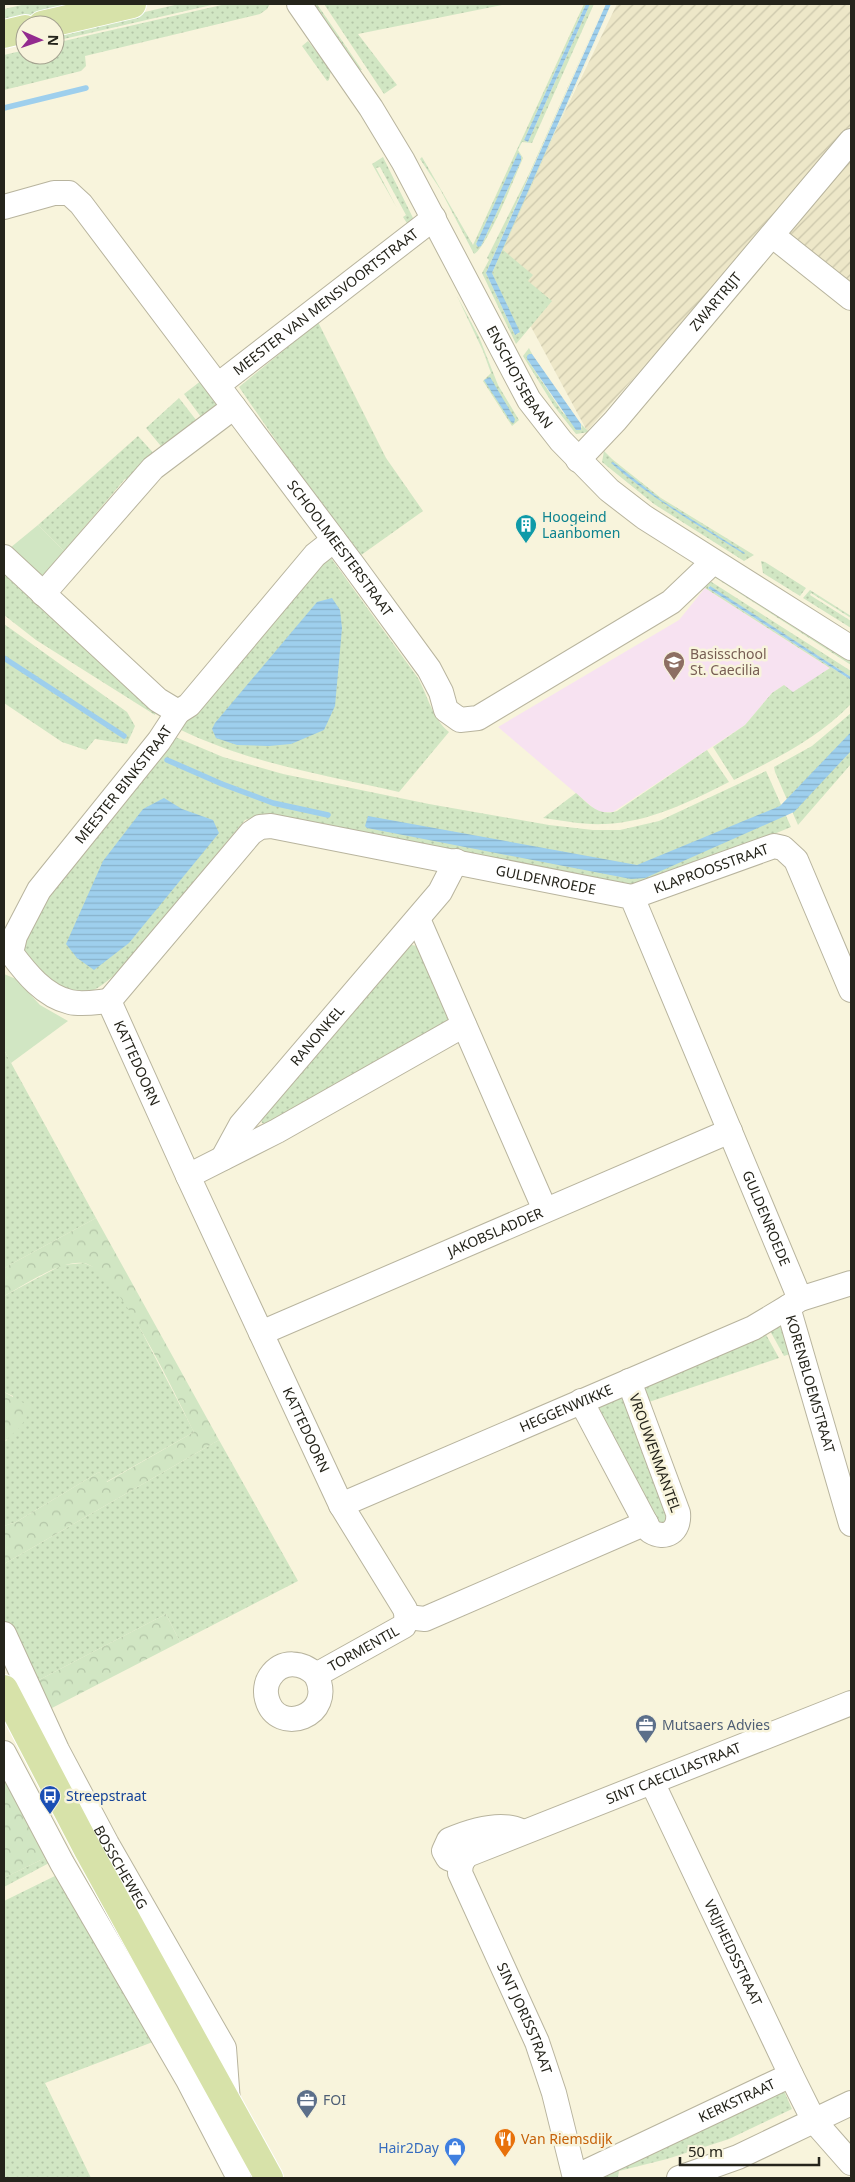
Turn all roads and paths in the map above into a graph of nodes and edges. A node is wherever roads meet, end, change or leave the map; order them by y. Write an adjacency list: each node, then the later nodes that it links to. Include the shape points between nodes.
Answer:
1 (132, 4): 3 (main road)
2 (299, 4): 6 (street, ENSCHOTSEBAAN, via 371,108)
3 (65, 20)
4 (851, 141): 7 (street, ZWARTRIJT)
5 (4, 207): 9 (street, SCHOOLMEESTERSTRAAT, via 54,193 69,193 81,204)
6 (434, 218): 9 (street, MEESTER VAN MENSVOORTSTRAAT); 11 (street, ENSCHOTSEBAAN, via 529,400)
7 (773, 236): 8 (street); 11 (street, ZWARTRIJT)
8 (851, 298)
9 (218, 385): 10 (street, SCHOOLMEESTERSTRAAT)
10 (234, 406): 12 (street, SCHOOLMEESTERSTRAAT); 15 (street, via 153,468)
11 (578, 460): 14 (street, ENSCHOTSEBAAN, via 644,517)
12 (334, 540): 14 (street, SCHOOLMEESTERSTRAAT, via 429,669 446,710 460,720 478,718 671,602); 17 (street, MEESTER BINKSTRAAT, via 315,556 189,705)
13 (4, 557): 15 (street)
14 (713, 562): 16 (street, ENSCHOTSEBAAN)
15 (43, 594): 17 (street, via 158,700)
16 (851, 648)
17 (178, 712): 22 (street, MEESTER BINKSTRAAT, via 159,741 40,890 15,936 11,953 51,995 71,1003)
18 (456, 861): 19 (street, GULDENROEDE); 20 (street, RANONKEL, via 440,892); 22 (street, GULDENROEDE, via 271,826 260,827 251,833)
19 (632, 897): 21 (street, KLAPROOSSTRAAT, via 774,846 783,848 796,860); 24 (street, GULDENROEDE)
20 (418, 919): 23 (street); 25 (street, RANONKEL, via 241,1125)
21 (851, 990)
22 (109, 1001): 26 (street, KATTEDOORN)
23 (464, 1025): 25 (street); 27 (street)
24 (730, 1131): 27 (street, JAKOBSLADDER); 29 (street, GULDENROEDE)
25 (223, 1158): 26 (street)
26 (188, 1176): 30 (street, KATTEDOORN)
27 (545, 1210): 30 (street, JAKOBSLADDER)
28 (851, 1283): 29 (street, KORENBLOEMSTRAAT)
29 (794, 1303): 31 (street, HEGGENWIKKE, via 753,1328); 35 (street, KORENBLOEMSTRAAT)
30 (260, 1333): 33 (street, KATTEDOORN)
31 (629, 1381): 32 (street, HEGGENWIKKE); 34 (street, VROUWENMANTEL, via 679,1521 669,1534 655,1534)
32 (581, 1401): 33 (street, HEGGENWIKKE); 34 (street)
33 (341, 1504): 36 (street, KATTEDOORN)
34 (646, 1524): 36 (street, via 425,1620)
35 (851, 1524)
36 (407, 1617): 38 (street, TORMENTIL, via 404,1626)
37 (4, 1634): 47 (street, BOSSCHEWEG, via 84,1802 224,2048)
38 (316, 1675)
39 (4, 1689): 43 (main road, BOSSCHEWEG)
40 (851, 1703): 42 (street, SINT CAECILIASTRAAT)
41 (4, 1754): 44 (street)
42 (652, 1782): 45 (street, SINT CAECILIASTRAAT, via 467,1855); 46 (street, VRIJHEIDSSTRAAT)
43 (88, 1850): 44 (street, BOSSCHEWEG); 47 (main road, BOSSCHEWEG)
44 (62, 1863): 52 (street, via 188,2080)
45 (461, 1863): 51 (street, SINT JORISSTRAAT, via 460,1872 537,2042 554,2093)
46 (791, 2075): 49 (street, VRIJHEIDSSTRAAT); 51 (street, KERKSTRAAT)
47 (228, 2102): 53 (main road, BOSSCHEWEG)
48 (851, 2103): 49 (street)
49 (814, 2122): 50 (street, VRIJHEIDSSTRAAT); 54 (street, via 738,2157)
50 (851, 2163)
51 (575, 2177)
52 (239, 2178)
53 (269, 2178)
54 (679, 2178)

